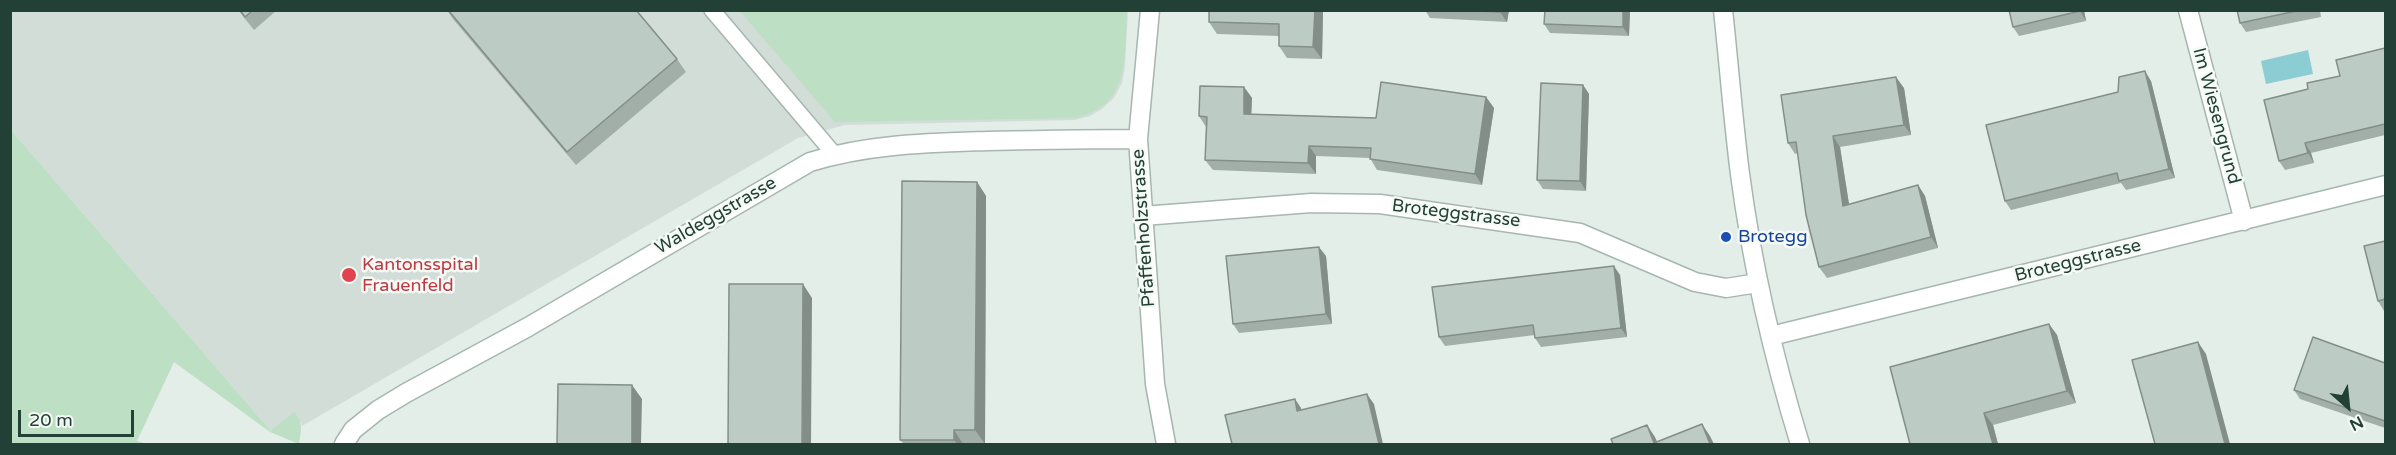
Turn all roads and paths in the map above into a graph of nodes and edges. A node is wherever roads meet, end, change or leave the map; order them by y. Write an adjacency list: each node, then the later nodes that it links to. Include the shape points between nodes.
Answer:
1 (712, 10): 6 (lane)
2 (1150, 10): 5 (street, Pfaffenholzstrasse)
3 (1723, 10): 10 (street, via 1740,173)
4 (2188, 10): 9 (street, Im Wiesengrund)
5 (1138, 139): 6 (street, Waldeggstrasse, via 919,143); 8 (street, Pfaffenholzstrasse)
6 (834, 154): 12 (street, Waldeggstrasse, via 810,162 528,327 406,393 353,430)
7 (2385, 184): 9 (street, Broteggstrasse)
8 (1143, 216): 10 (street, Broteggstrasse, via 1311,203 1380,204 1580,232 1695,282 1726,288); 13 (street, Pfaffenholzstrasse, via 1155,384)
9 (2244, 220): 11 (street, Broteggstrasse)
10 (1758, 283): 11 (street)
11 (1770, 336): 14 (street)
12 (344, 444)
13 (1166, 444)
14 (1800, 444)

